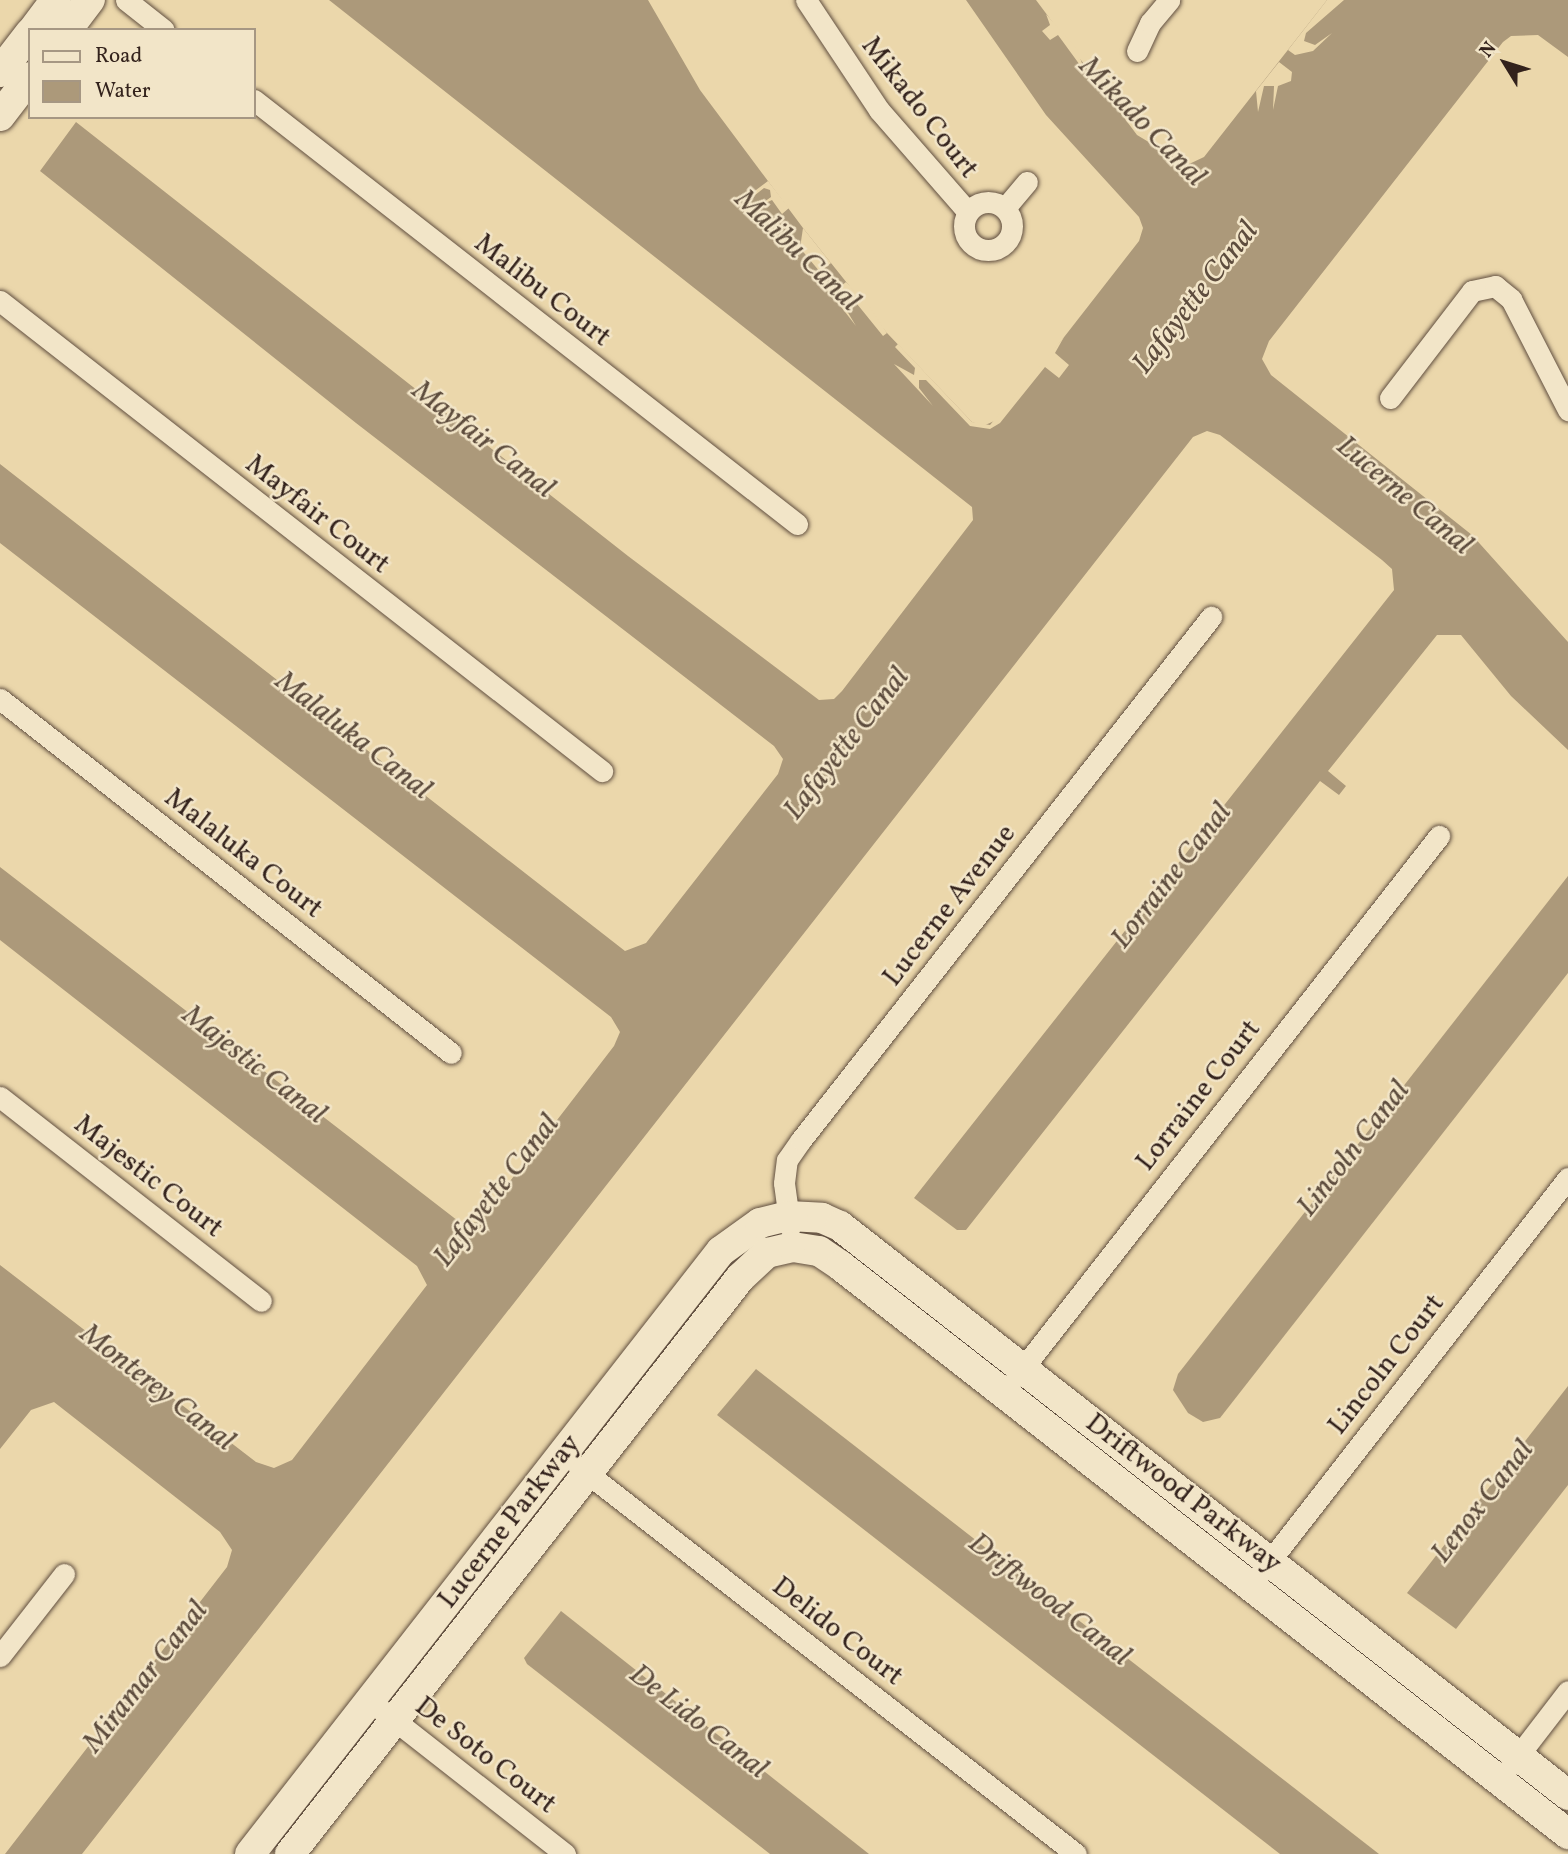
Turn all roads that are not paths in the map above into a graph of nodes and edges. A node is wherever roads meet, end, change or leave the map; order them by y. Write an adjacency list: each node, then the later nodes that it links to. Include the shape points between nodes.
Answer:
1 (56, 0): 6 (street)
2 (90, 0): 7 (street)
3 (126, 0): 8 (street)
4 (806, 0): 17 (street, Mikado Court, via 879,110)
5 (1169, 0): 10 (street, via 1150,23)
6 (34, 28)
7 (69, 28)
8 (161, 28)
9 (28, 36): 11 (street)
10 (1137, 51)
11 (0, 72)
12 (28, 81): 14 (street)
13 (256, 102): 21 (street, Malibu Court)
14 (0, 116)
15 (1027, 182): 16 (street)
16 (1004, 208): 17 (street, Mikado Court, via 981,203); 17 (street, Mikado Court, via 1011,231 1003,245 987,250 967,236)
17 (968, 212)
18 (0, 301): 24 (street, Mayfair Court)
19 (1390, 398): 20 (street, via 1472,292 1495,286 1511,299)
20 (1568, 410)
21 (797, 524)
22 (1211, 617): 29 (street, Lucerne Avenue, via 801,1140 788,1160 784,1183)
23 (0, 699): 26 (street, Malaluka Court)
24 (602, 771)
25 (1439, 836): 32 (street, Lorraine Court)
26 (451, 1053)
27 (0, 1097): 31 (street, Majestic Court)
28 (1568, 1178): 36 (street, Lincoln Court)
29 (788, 1216): 30 (street, Lucerne Avenue); 32 (street, Driftwood Parkway, via 822,1218 840,1226); 34 (street, Lucerne Parkway, via 760,1223 721,1251)
30 (793, 1247): 33 (street, Driftwood Parkway, via 819,1251 841,1266); 35 (street, Lucerne Parkway, via 767,1253 740,1278)
31 (261, 1301)
32 (1023, 1368): 33 (street, Lorraine Court); 36 (street, Driftwood Parkway)
33 (1004, 1393): 38 (street, Driftwood Parkway)
34 (562, 1455): 35 (street, Delido Court); 41 (street, Lucerne Parkway)
35 (588, 1474): 42 (street, Lucerne Parkway); 50 (street, Delido Court)
36 (1269, 1561): 38 (street, Lincoln Court); 43 (street, Driftwood Parkway)
37 (64, 1574): 39 (street)
38 (1251, 1587): 44 (street, Driftwood Parkway)
39 (0, 1656)
40 (1568, 1691): 43 (street)
41 (370, 1701): 42 (street, De Soto Court); 47 (street, Lucerne Parkway)
42 (394, 1720): 48 (street, Lucerne Parkway); 49 (street, De Soto Court)
43 (1517, 1756): 44 (street); 45 (street, Driftwood Parkway)
44 (1499, 1780): 46 (street, Driftwood Parkway)
45 (1568, 1795)
46 (1568, 1834)
47 (250, 1854)
48 (290, 1854)
49 (565, 1854)
50 (1076, 1854)

